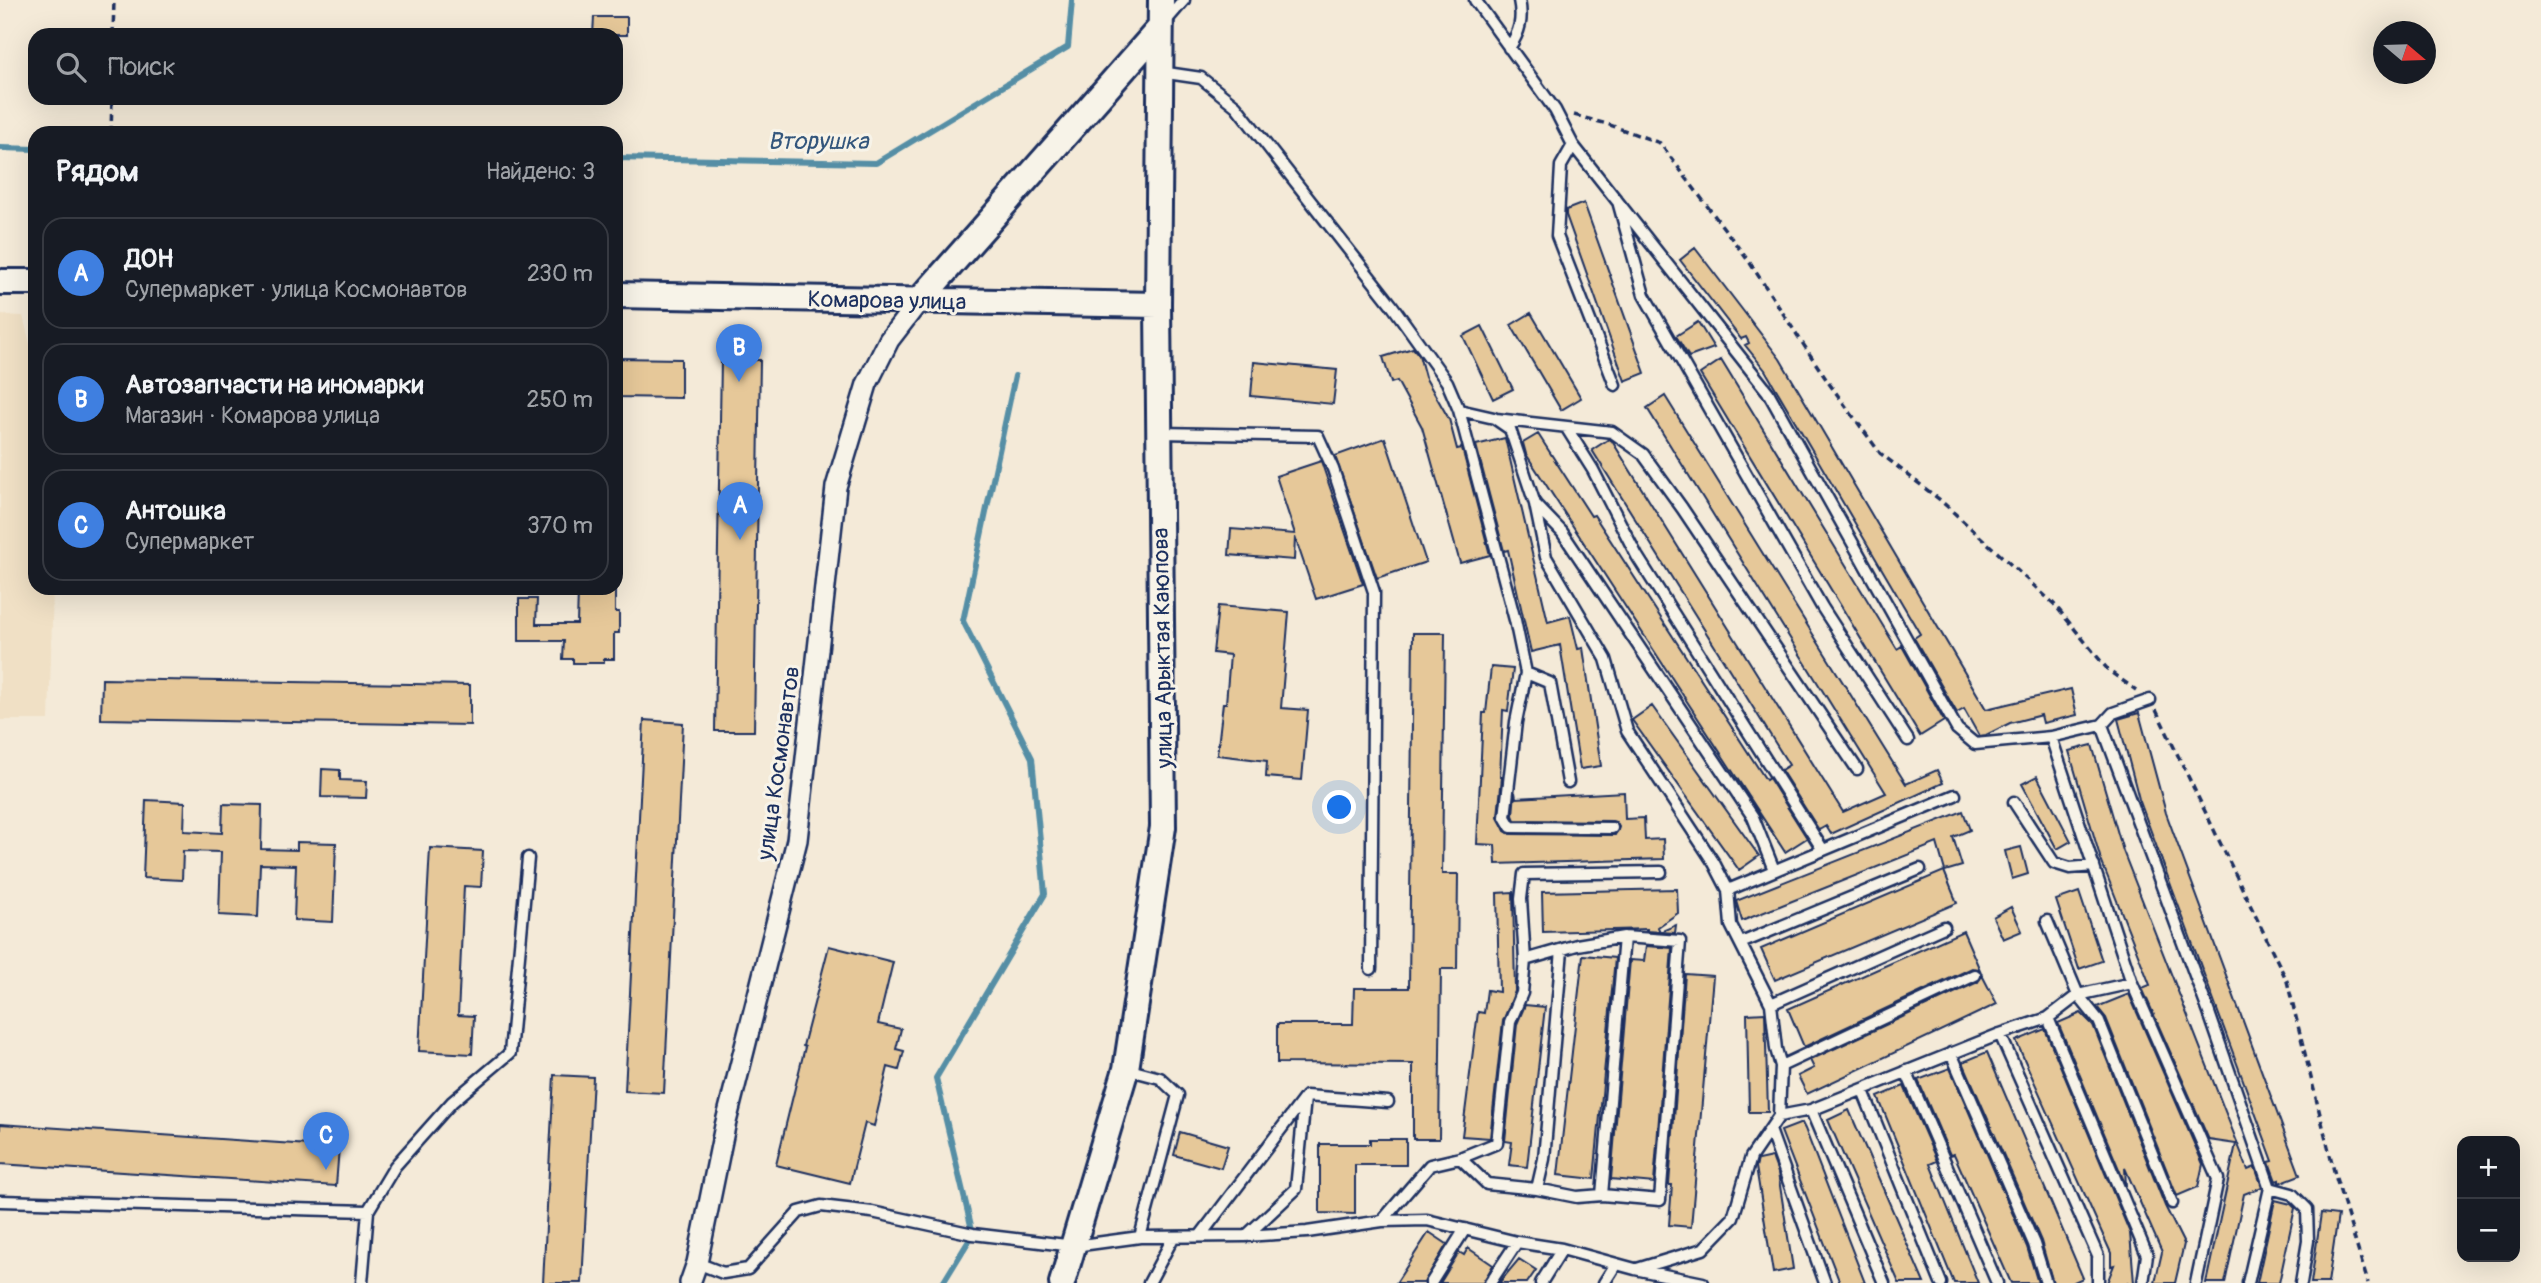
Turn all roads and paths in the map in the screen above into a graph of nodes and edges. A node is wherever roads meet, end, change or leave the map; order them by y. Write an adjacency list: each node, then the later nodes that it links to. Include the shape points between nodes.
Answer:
1 (114, 0): 6 (path)
2 (1161, 0): 7 (street, улица Арыктая Каюпова)
3 (1184, 0): 7 (lane)
4 (1475, 0): 8 (lane)
5 (1519, 0): 8 (lane, via 1519,33)
6 (113, 28)
7 (1160, 28): 9 (street, улица Арыктая Каюпова); 18 (street)
8 (1509, 48): 11 (lane)
9 (1160, 72): 19 (street, улица Арыктая Каюпова); 21 (lane, via 1201,78 1236,106 1391,304 1447,382)
10 (112, 105): 12 (path)
11 (1555, 110): 13 (lane); 27 (path, via 1660,143 1750,263 1880,453 1940,500 2054,604 2109,671)
12 (111, 126)
13 (1573, 145): 14 (lane); 20 (lane, via 1561,166 1557,236)
14 (1618, 202): 29 (lane, via 1768,392 1957,729 1975,744); 30 (lane, via 1644,295 1822,607)
15 (0, 282): 16 (street)
16 (28, 282)
17 (623, 295): 18 (street, Комарова улица)
18 (919, 301): 19 (street, Комарова улица); 82 (street, улица Космонавтов, via 889,340 867,384 836,487 797,840 725,1126)
19 (1158, 305): 24 (street, улица Арыктая Каюпова)
20 (1615, 385)
21 (1459, 410): 22 (lane); 26 (lane)
22 (1494, 418): 23 (lane); 25 (lane, via 1510,429)
23 (1566, 427): 31 (lane, via 1612,432 1643,454); 36 (lane, via 1637,556)
24 (1160, 433): 49 (lane, via 1318,436 1333,469 1374,592); 58 (street, улица Арыктая Каюпова, via 1163,827)
25 (1535, 504): 40 (lane, via 1562,532 1753,817); 42 (lane, via 1546,556 1606,659 1627,731)
26 (1526, 673): 32 (lane, via 1550,683); 35 (lane, via 1505,817 1511,827)
27 (2151, 700): 28 (lane, via 2113,713); 106 (path, via 2287,981 2335,1175)
28 (2102, 725): 29 (lane); 67 (lane)
29 (2051, 737): 38 (lane)
30 (1908, 740)
31 (1857, 769)
32 (1568, 782)
33 (1955, 796): 36 (lane)
34 (2014, 802): 38 (lane, via 2054,863 2070,868)
35 (1612, 828)
36 (1823, 850): 40 (lane)
37 (528, 858): 72 (lane, via 510,1053 452,1102 395,1166)
38 (2094, 866): 51 (lane)
39 (1920, 869): 46 (lane)
40 (1774, 870): 42 (lane)
41 (1661, 872): 48 (lane, via 1524,874)
42 (1728, 890): 46 (lane, via 1731,925)
43 (2047, 921): 52 (lane)
44 (1944, 927): 53 (lane)
45 (1625, 937): 47 (lane); 69 (lane); 69 (lane, via 1681,941 1660,1200)
46 (1741, 943): 53 (lane)
47 (1562, 950): 48 (lane); 68 (lane, via 1544,1159)
48 (1525, 960): 66 (lane, via 1522,993 1510,1022 1497,1143)
49 (1371, 970)
50 (1975, 975): 57 (lane)
51 (2132, 983): 52 (lane); 103 (lane, via 2218,1179)
52 (2078, 995): 54 (lane); 71 (lane, via 2099,1021)
53 (1772, 1003): 57 (lane)
54 (2048, 1018): 55 (lane); 102 (lane, via 2147,1255)
55 (2000, 1034): 56 (lane); 101 (lane, via 2098,1256)
56 (1951, 1053): 59 (lane); 100 (lane, via 2034,1244)
57 (1781, 1066): 64 (lane)
58 (1126, 1069): 77 (lane, via 1160,1078 1178,1095); 80 (street, улица Арыктая Каюпова)
59 (1906, 1071): 60 (lane); 99 (lane)
60 (1863, 1091): 63 (lane); 98 (lane)
61 (1306, 1096): 62 (lane); 75 (lane); 76 (lane, via 1296,1189)
62 (1388, 1102)
63 (1811, 1110): 64 (lane); 97 (lane)
64 (1779, 1116): 65 (lane)
65 (1770, 1130): 84 (lane, via 1751,1157 1733,1218 1711,1241 1703,1249); 96 (lane)
66 (1460, 1158): 68 (lane, via 1487,1184); 73 (lane, via 1430,1165)
67 (2270, 1188): 104 (lane); 105 (lane, via 2292,1194 2307,1209 2308,1241)
68 (1537, 1189): 69 (lane, via 1577,1197)
69 (1602, 1195)
70 (0, 1201): 72 (lane)
71 (2172, 1203)
72 (368, 1211): 87 (lane)
73 (1382, 1221): 74 (lane, via 1427,1220); 76 (lane)
74 (1465, 1229): 79 (lane); 91 (lane)
75 (1200, 1236): 76 (lane); 78 (lane)
76 (1245, 1236)
77 (1140, 1237): 78 (lane); 80 (lane)
78 (1172, 1238): 90 (lane)
79 (1517, 1242): 81 (lane); 92 (lane)
80 (1074, 1247): 82 (lane, via 821,1206 799,1212 748,1269 723,1273); 89 (street, улица Арыктая Каюпова)
81 (1562, 1249): 83 (lane); 93 (lane)
82 (697, 1263): 88 (street, улица Космонавтов)
83 (1616, 1264): 84 (lane); 94 (lane)
84 (1635, 1269): 85 (lane)
85 (1657, 1279): 86 (lane)
86 (1686, 1281): 95 (lane)
87 (362, 1283)
88 (690, 1283)
89 (1062, 1283)
90 (1149, 1283)
91 (1431, 1283)
92 (1490, 1283)
93 (1541, 1283)
94 (1604, 1283)
95 (1703, 1283)
96 (1825, 1283)
97 (1884, 1283)
98 (1941, 1283)
99 (1997, 1283)
100 (2046, 1283)
101 (2098, 1283)
102 (2143, 1283)
103 (2196, 1283)
104 (2248, 1283)
105 (2301, 1283)
106 (2368, 1283)

